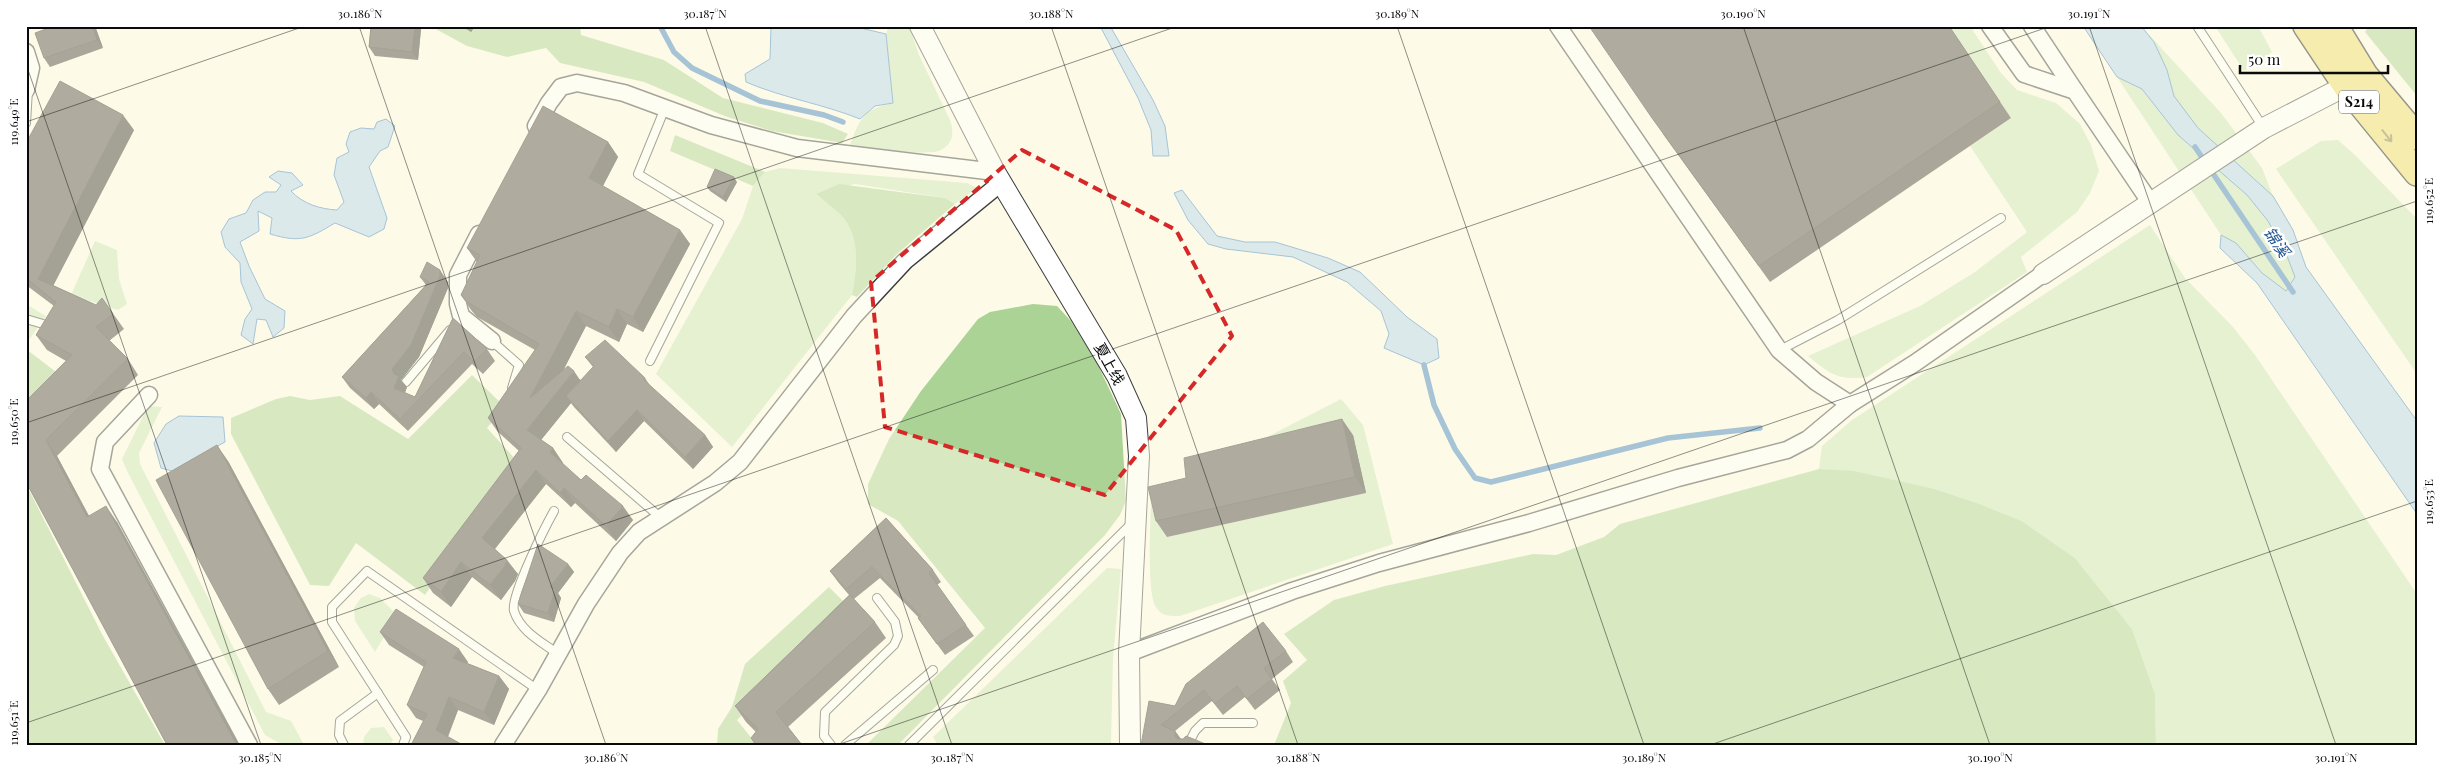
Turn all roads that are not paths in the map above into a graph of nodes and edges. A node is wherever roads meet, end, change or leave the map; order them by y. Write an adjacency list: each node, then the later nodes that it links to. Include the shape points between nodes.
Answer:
1 (920, 26): 18 (street, 夏上线)
2 (1558, 26): 27 (street)
3 (1990, 26): 11 (street, via 2024,74)
4 (2032, 26): 11 (street)
5 (2197, 26): 14 (lane)
6 (2306, 26): 9 (main road, S214)
7 (2335, 26): 9 (main road, S214)
8 (26, 52): 10 (street, via 31,68)
9 (2356, 81): 14 (street); 16 (main road, S214); 17 (main road, S214, one-way to 17)
10 (27, 89): 13 (lane)
11 (2075, 90): 19 (street)
12 (665, 108): 15 (street, via 624,93 578,83 561,87); 18 (street, via 711,125 797,148); 28 (lane, via 638,174 719,223)
13 (26, 122)
14 (2256, 133): 19 (street)
15 (531, 136)
16 (2417, 137)
17 (2417, 173)
18 (999, 177): 35 (street, via 905,262 854,316 740,462 715,483); 36 (street, 夏上线, via 1117,376 1136,418 1140,456)
19 (2158, 197): 22 (street)
20 (2001, 218): 27 (lane, via 1838,320)
21 (485, 223): 23 (street, via 458,276)
22 (2043, 274): 32 (street)
23 (461, 316): 26 (street); 29 (lane)
24 (26, 319): 25 (lane)
25 (44, 324)
26 (492, 341): 31 (lane, via 520,365)
27 (1779, 350): 32 (street, via 1816,382)
28 (650, 361)
29 (406, 382)
30 (149, 394): 44 (street, via 105,442 100,469)
31 (510, 396)
32 (1850, 404): 38 (street, via 1808,439 1787,450 1379,563 1292,591)
33 (567, 437): 35 (lane)
34 (554, 511): 39 (lane, via 534,547 513,602 522,626)
35 (660, 517): 39 (street, via 638,532 620,553)
36 (1136, 519): 38 (street, 夏上线); 50 (lane)
37 (877, 598): 48 (lane, via 894,622 898,636 894,645 824,712 824,736)
38 (1129, 653): 51 (street, 夏上线)
39 (558, 654): 41 (street)
40 (933, 670): 49 (lane)
41 (538, 690): 42 (lane, via 367,571 332,607 332,622); 47 (street)
42 (378, 693): 45 (lane, via 340,721 339,735); 46 (lane, via 406,737)
43 (1253, 723): 52 (lane, via 1203,723)
44 (249, 745)
45 (344, 745)
46 (403, 745)
47 (503, 745)
48 (831, 745)
49 (845, 745)
50 (909, 745)
51 (1130, 745)
52 (1188, 745)

